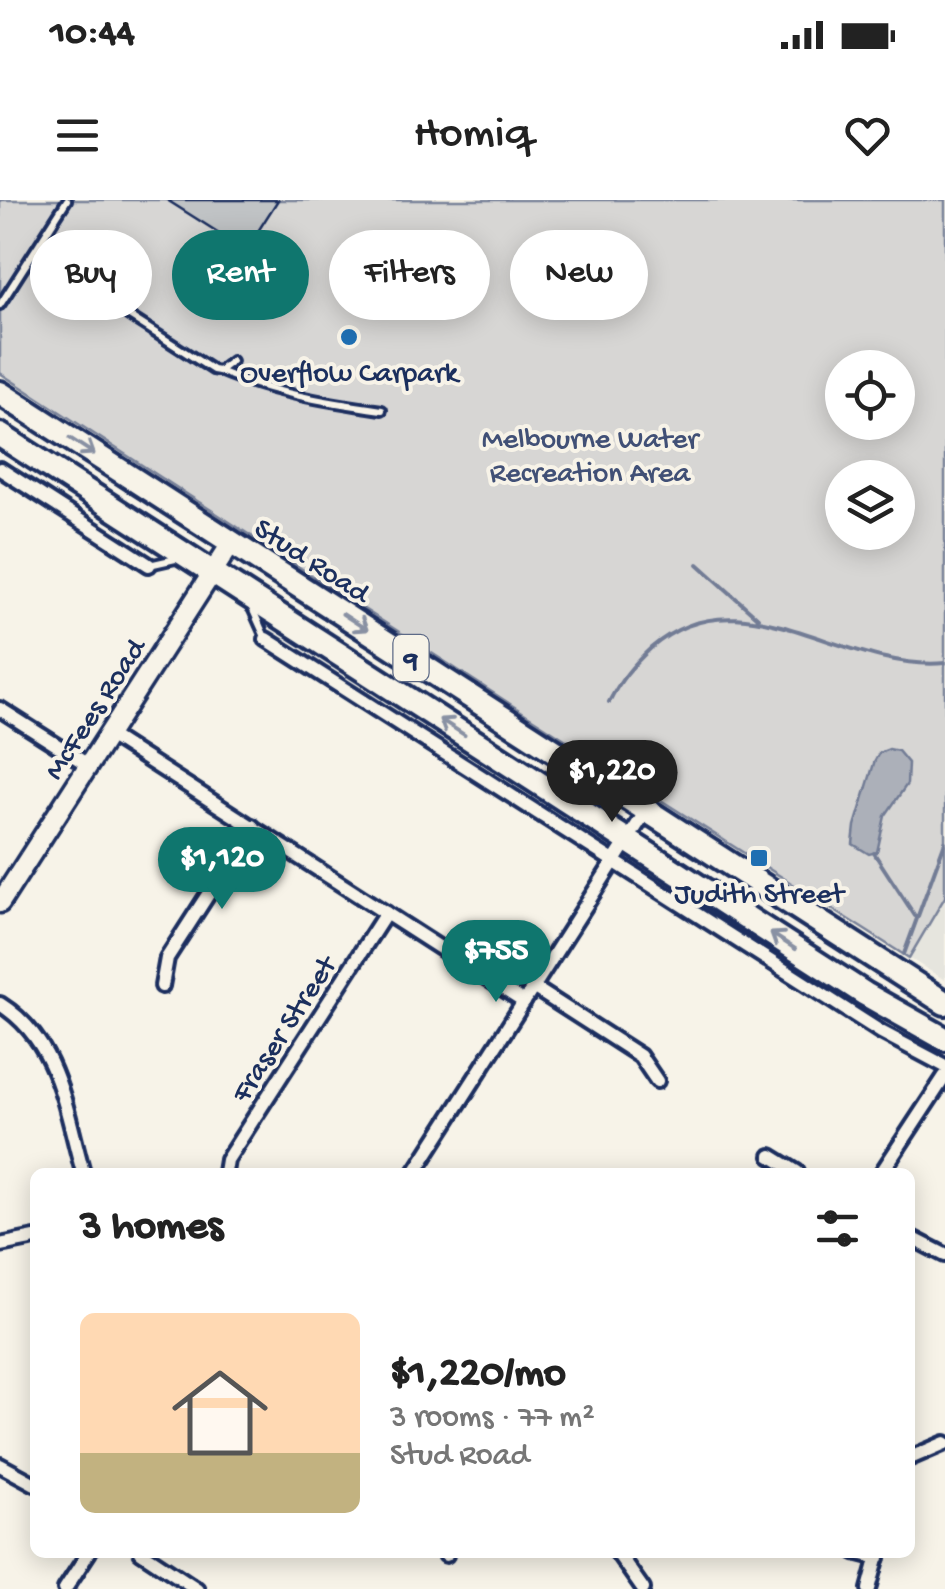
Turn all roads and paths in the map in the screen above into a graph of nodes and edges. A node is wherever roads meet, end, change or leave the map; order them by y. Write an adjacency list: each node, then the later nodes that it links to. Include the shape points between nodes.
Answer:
1 (67, 200): 2 (lane)
2 (48, 230)
3 (30, 259): 4 (lane)
4 (0, 305)
5 (137, 320): 7 (lane)
6 (232, 361): 7 (lane)
7 (219, 372): 9 (lane, via 294,395)
8 (0, 393): 12 (highway, Stud Road / 9, one-way to 12)
9 (382, 410)
10 (0, 435): 13 (highway, 9)
11 (0, 468): 14 (street)
12 (232, 542): 15 (street, McFees Road); 23 (highway, Stud Road / 9, one-way to 23)
13 (186, 556): 14 (lane); 15 (highway, 9)
14 (149, 565)
15 (212, 573): 16 (highway, 9); 21 (street, McFees Road)
16 (247, 596): 17 (lane); 18 (highway, 9)
17 (266, 638): 20 (street)
18 (372, 676): 20 (lane); 25 (highway, 9, one-way to 18)
19 (0, 709): 22 (street)
20 (376, 709): 26 (street)
21 (109, 734): 22 (street, McFees Road); 24 (street)
22 (88, 765): 27 (street, McFees Road)
23 (646, 810): 25 (street); 32 (highway, Stud Road / 9)
24 (252, 826): 28 (street); 29 (street, via 167,958)
25 (628, 840): 26 (street); 34 (highway, 9, one-way to 25)
26 (614, 862): 30 (street); 35 (street)
27 (0, 903)
28 (386, 913): 31 (street); 40 (street, Fraser Street)
29 (162, 986)
30 (533, 988): 31 (street); 37 (street, via 640,1056)
31 (524, 1002): 41 (street)
32 (945, 1003)
33 (0, 1004): 39 (street, via 23,1018 45,1048)
34 (945, 1039)
35 (945, 1066)
36 (945, 1076): 43 (street)
37 (657, 1082)
38 (771, 1156): 42 (street)
39 (82, 1168)
40 (226, 1168)
41 (418, 1168)
42 (790, 1168)
43 (885, 1168)
44 (30, 1239): 46 (street)
45 (915, 1240): 47 (street)
46 (0, 1245)
47 (945, 1256)
48 (945, 1443): 49 (street)
49 (915, 1456)
50 (0, 1464): 51 (street)
51 (30, 1481)
52 (84, 1558): 56 (street)
53 (149, 1558): 57 (street)
54 (621, 1558): 58 (street)
55 (878, 1558): 59 (street)
56 (65, 1589)
57 (197, 1589)
58 (643, 1589)
59 (869, 1589)

